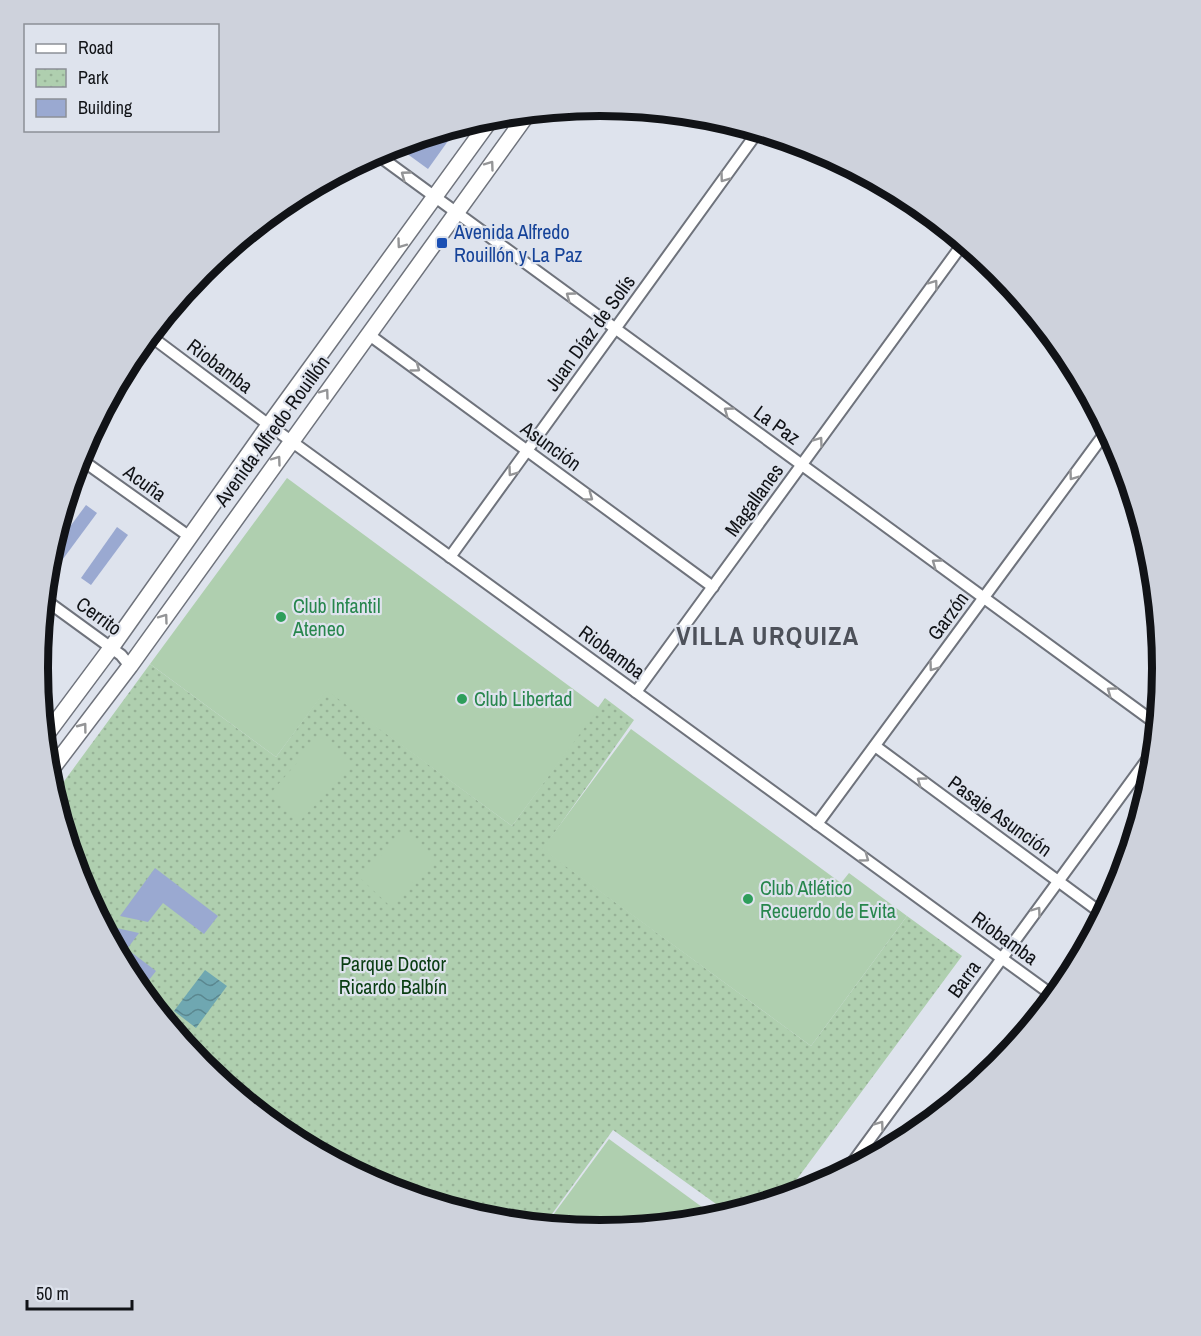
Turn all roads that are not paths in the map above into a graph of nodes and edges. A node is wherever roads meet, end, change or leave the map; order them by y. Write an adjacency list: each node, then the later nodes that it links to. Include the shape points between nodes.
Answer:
1 (522, 121): 6 (street, Avenida Alfredo Rouillón, one-way to 1)
2 (485, 128): 5 (street, Avenida Alfredo Rouillón)
3 (754, 137): 8 (street, Juan Díaz de Solís, one-way to 8)
4 (384, 160): 5 (street, La Paz, one-way to 4)
5 (435, 197): 6 (street, La Paz); 11 (street, Avenida Alfredo Rouillón, one-way to 11)
6 (456, 213): 8 (street, La Paz, one-way to 6); 9 (street, Avenida Alfredo Rouillón)
7 (959, 248): 15 (street, Magallanes, one-way to 7)
8 (615, 329): 13 (street, Juan Díaz de Solís); 15 (street, La Paz, one-way to 8)
9 (368, 334): 11 (street, Avenida Alfredo Rouillón, one-way to 9); 13 (street, Asunción, one-way to 13)
10 (155, 341): 11 (street, Riobamba)
11 (280, 433): 16 (street, Avenida Alfredo Rouillón); 17 (street, Riobamba); 22 (street, Avenida Alfredo Rouillón, one-way to 11)
12 (1102, 437): 19 (street, Garzón, one-way to 19)
13 (527, 451): 17 (street, Juan Díaz de Solís, one-way to 17); 18 (street, Asunción, one-way to 18)
14 (87, 464): 16 (street, Acuña)
15 (802, 465): 18 (street, Magallanes); 19 (street, La Paz, one-way to 15)
16 (190, 537): 21 (street, Avenida Alfredo Rouillón)
17 (450, 557): 23 (street, Riobamba)
18 (713, 587): 23 (street, Magallanes)
19 (984, 598): 24 (street, La Paz, one-way to 19); 26 (street, Garzón, one-way to 26)
20 (52, 605): 21 (street, Cerrito)
21 (111, 648): 22 (street, Cerrito); 25 (street, Avenida Alfredo Rouillón)
22 (130, 666): 27 (street, Avenida Alfredo Rouillón, one-way to 22)
23 (636, 692): 29 (street, Riobamba)
24 (1150, 719)
25 (52, 728)
26 (874, 746): 29 (street, Garzón); 30 (street, Pasaje Asunción, one-way to 26)
27 (57, 762)
28 (1144, 764): 30 (street, Barra)
29 (817, 824): 32 (street, Riobamba, one-way to 32)
30 (1059, 882): 31 (street, Pasaje Asunción); 32 (street, Barra, one-way to 30)
31 (1097, 910)
32 (1002, 958): 33 (street, Riobamba); 34 (street, Barra, one-way to 32)
33 (1048, 992)
34 (856, 1158)

